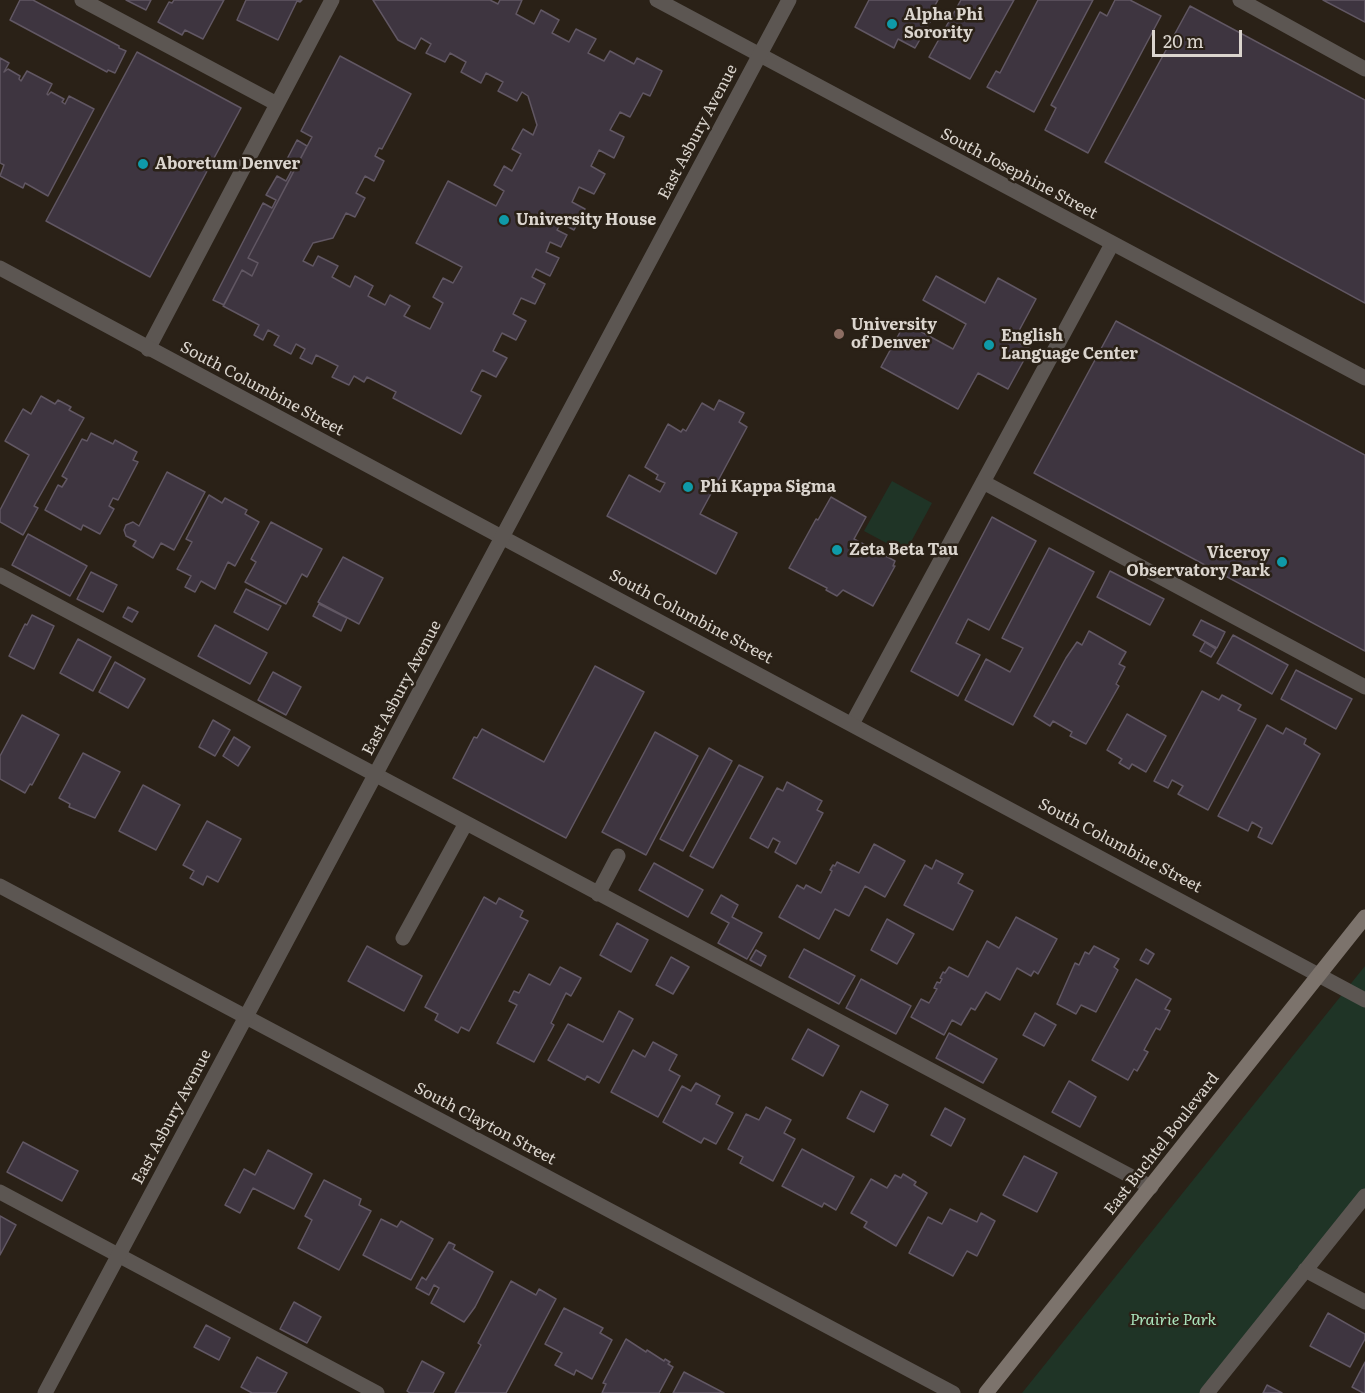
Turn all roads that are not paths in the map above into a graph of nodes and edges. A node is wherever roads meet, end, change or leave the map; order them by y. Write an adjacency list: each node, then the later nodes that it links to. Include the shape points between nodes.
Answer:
1 (82, 0): 8 (street)
2 (332, 0): 8 (street)
3 (657, 0): 6 (street, South Josephine Street)
4 (789, 0): 6 (street, East Asbury Avenue)
5 (1240, 0): 7 (street)
6 (759, 55): 9 (street, South Josephine Street); 14 (street, East Asbury Avenue)
7 (1365, 69)
8 (277, 104): 11 (street)
9 (1112, 244): 12 (street, South Josephine Street); 13 (street)
10 (0, 268): 11 (street, South Columbine Street)
11 (148, 349): 14 (street, South Columbine Street)
12 (1365, 378)
13 (983, 482): 16 (street); 17 (street)
14 (502, 537): 17 (street, South Columbine Street); 18 (street, East Asbury Avenue)
15 (0, 575): 18 (street)
16 (1365, 687)
17 (852, 724): 25 (street, South Columbine Street)
18 (376, 775): 19 (street); 27 (street, East Asbury Avenue)
19 (466, 823): 22 (street); 24 (street)
20 (618, 856): 22 (street)
21 (0, 886): 27 (street, South Clayton Street)
22 (598, 894): 28 (street)
23 (1365, 917): 25 (main road, East Buchtel Boulevard)
24 (403, 938)
25 (1319, 975): 26 (street, South Columbine Street); 28 (main road, East Buchtel Boulevard)
26 (1365, 1000)
27 (246, 1017): 31 (street, East Asbury Avenue); 36 (street, South Clayton Street)
28 (1151, 1187): 37 (main road, East Buchtel Boulevard)
29 (0, 1192): 31 (street)
30 (1365, 1196): 32 (street)
31 (120, 1256): 34 (street, East Asbury Avenue); 35 (street)
32 (1305, 1270): 33 (street); 38 (street)
33 (1365, 1302)
34 (45, 1393)
35 (377, 1393)
36 (953, 1393)
37 (986, 1393)
38 (1207, 1393)

